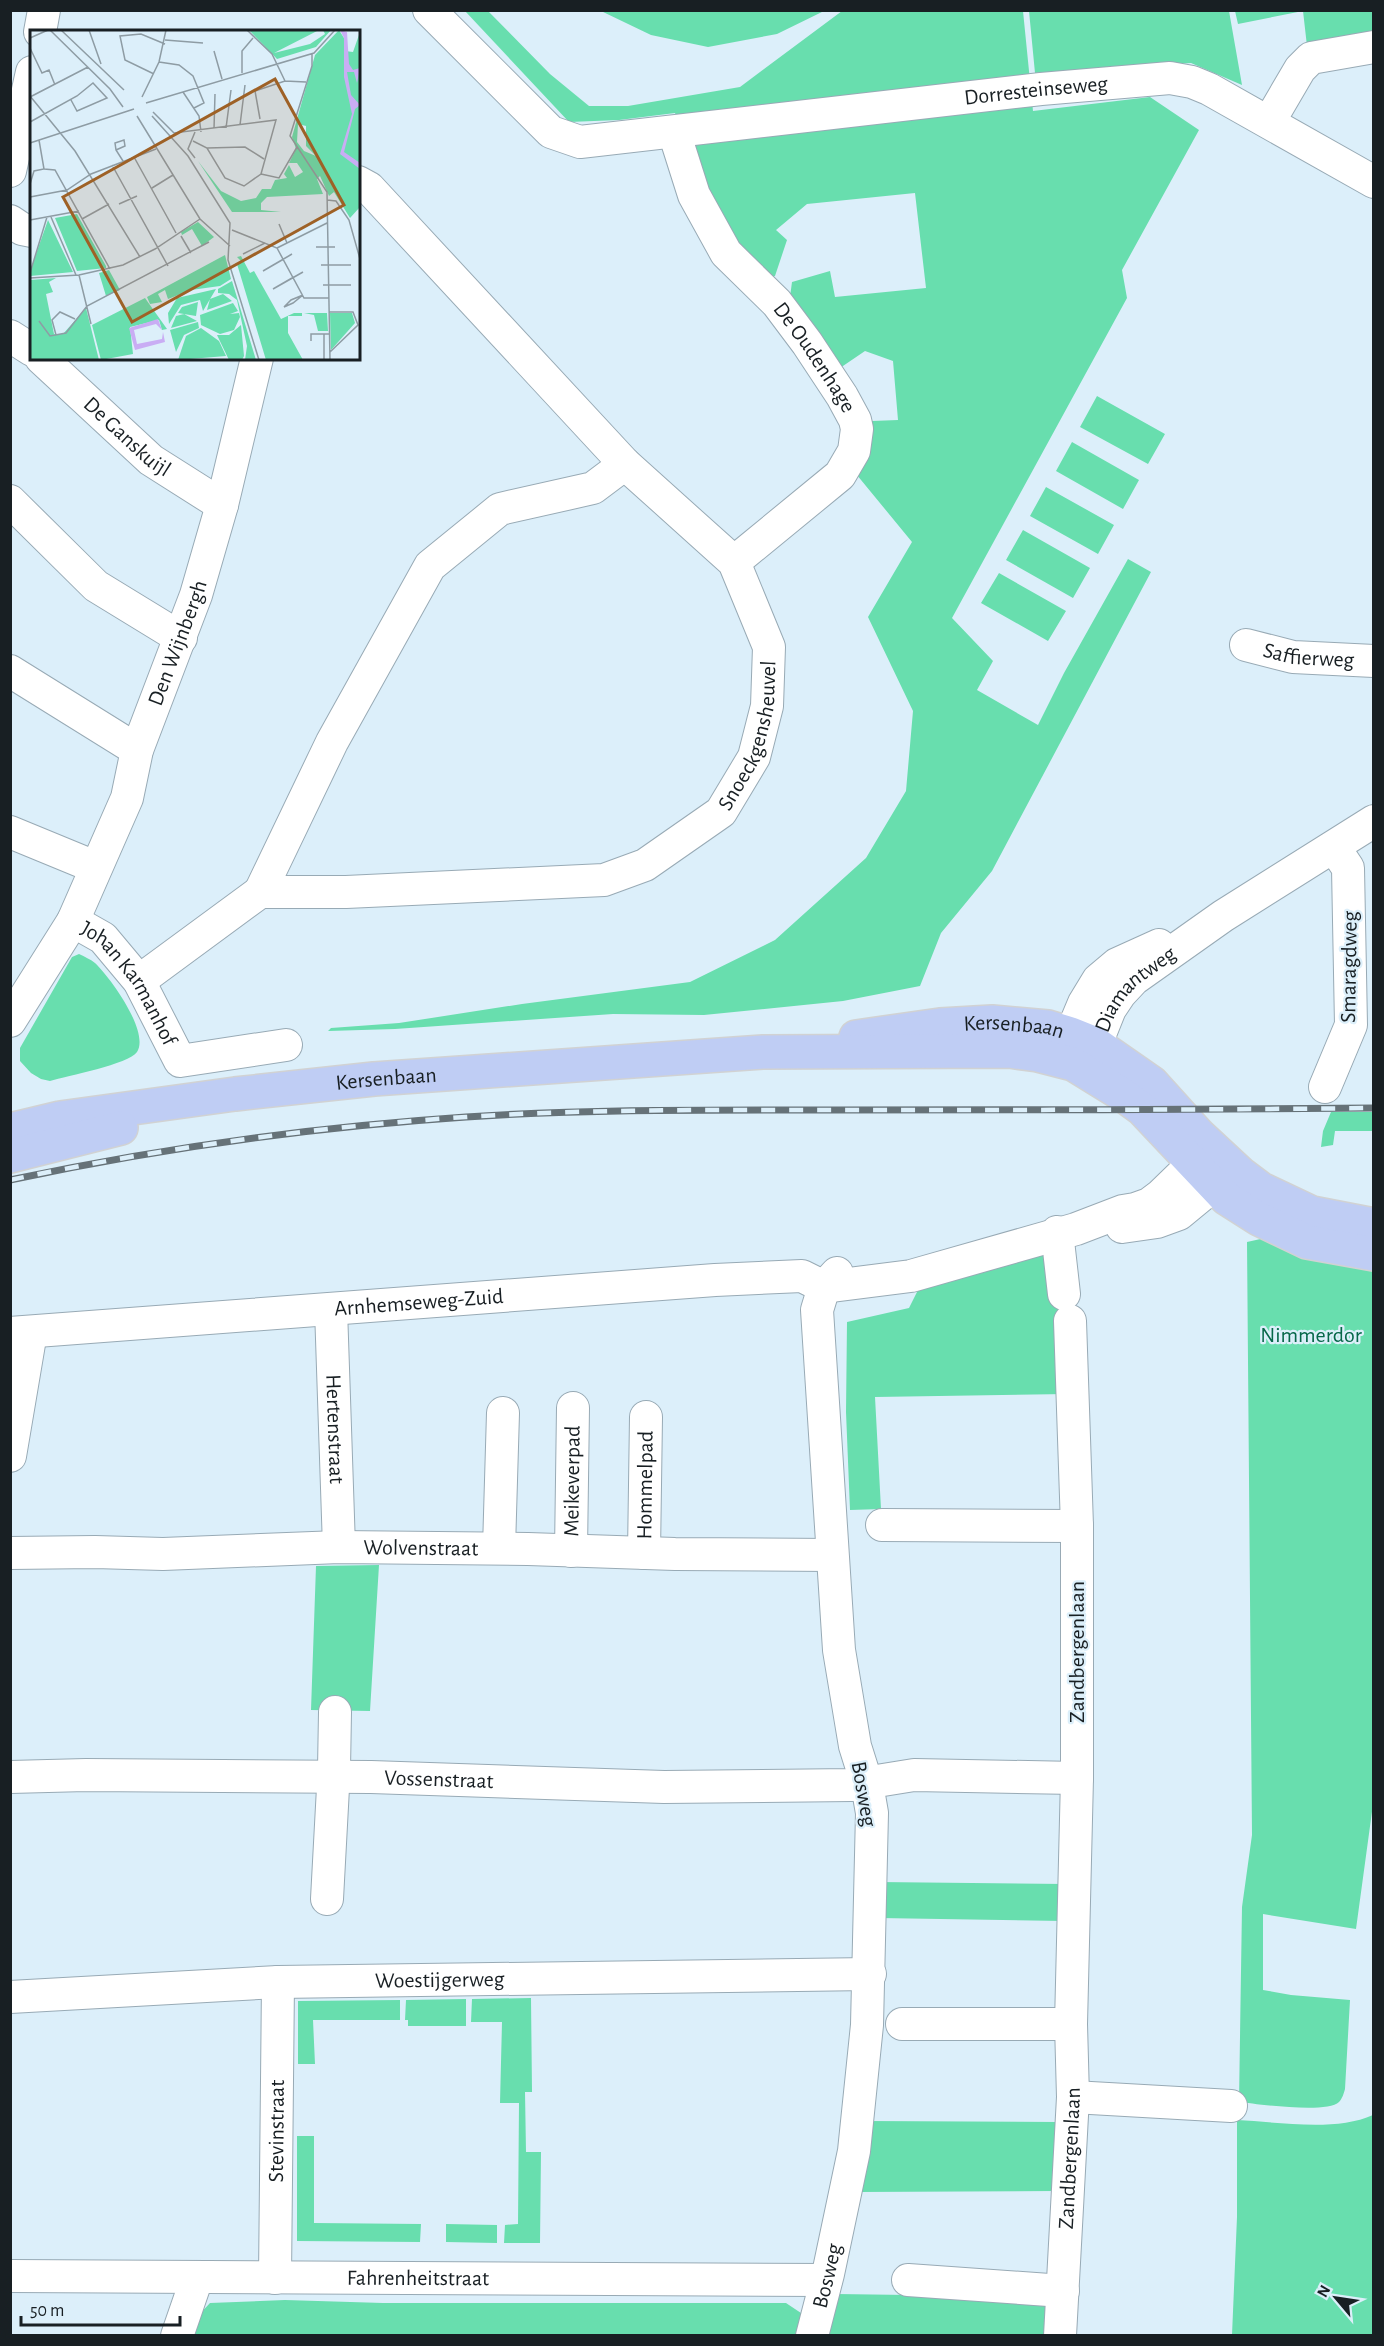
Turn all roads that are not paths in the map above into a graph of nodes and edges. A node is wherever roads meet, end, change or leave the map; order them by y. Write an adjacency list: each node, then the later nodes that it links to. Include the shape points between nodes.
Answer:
1 (429, 10): 5 (street, Dorresteinseweg, via 551,132 580,142)
2 (1374, 48): 4 (street, via 1311,58 1300,69)
3 (30, 81): 6 (street)
4 (1269, 122): 5 (street, Dorresteinseweg, via 1199,84 1163,77); 7 (street, Dorresteinseweg)
5 (674, 132): 16 (street, De Oudenhage, via 694,195 726,253 777,303 807,343 842,396 857,429 854,451 840,475)
6 (11, 169)
7 (1374, 182)
8 (360, 183): 13 (street, via 369,188)
9 (10, 221): 10 (street)
10 (30, 231)
11 (41, 360): 15 (street, De Ganskuijl, via 151,460)
12 (257, 360): 15 (street, Den Wijnbergh)
13 (625, 464): 16 (street, Snoeckgensheuvel); 26 (street, via 592,488 500,509 430,566 332,742)
14 (10, 501): 17 (street, via 96,586)
15 (222, 505): 17 (street, Den Wijnbergh)
16 (734, 562): 26 (street, Snoeckgensheuvel, via 769,647 767,706 754,758 721,812 645,865 604,880)
17 (181, 638): 21 (street, Den Wijnbergh)
18 (1246, 645): 19 (street, Saffierweg, via 1293,657)
19 (1374, 661)
20 (10, 671): 21 (street)
21 (137, 750): 25 (street, Den Wijnbergh, via 127,798)
22 (1374, 821): 24 (street, Diamantweg)
23 (10, 832): 25 (street)
24 (1334, 846): 31 (street, Diamantweg, via 1223,916 1134,979); 32 (street, Smaragdweg, via 1348,868 1351,1026)
25 (95, 867): 27 (street, Den Wijnbergh)
26 (260, 892): 28 (street)
27 (73, 921): 28 (street, Johan Karmanhof, via 103,938); 29 (street, Johan Karmanhof)
28 (139, 981): 30 (street, Johan Karmanhof, via 180,1061)
29 (10, 1021)
30 (286, 1045)
31 (1080, 1047): 33 (main road, Kersenbaan, via 1048,1027 992,1022 897,1030 763,1052 374,1079); 36 (main road, Kersenbaan, via 1152,1083 1199,1135)
32 (1325, 1087)
33 (235, 1094): 34 (main road, Kersenbaan, via 60,1118); 35 (main road)
34 (10, 1130)
35 (10, 1156)
36 (1209, 1168): 37 (main road, via 1312,1213); 38 (street, Arnhemseweg-Zuid, via 1179,1214 1168,1219); 39 (main road, via 1226,1198 1258,1219 1307,1242)
37 (1374, 1225)
38 (1067, 1231): 40 (street, Arnhemseweg-Zuid, via 911,1276); 48 (street, Zandbergenlaan)
39 (1374, 1254)
40 (824, 1287): 41 (street, Arnhemseweg-Zuid, via 802,1276); 54 (street, Bosweg, via 817,1310)
41 (331, 1309): 42 (street, Arnhemseweg-Zuid); 49 (street, Hertenstraat)
42 (21, 1333): 46 (street)
43 (573, 1408): 51 (street, Meikeverpad)
44 (503, 1413): 50 (street)
45 (646, 1417): 53 (street, Hommelpad)
46 (10, 1456)
47 (882, 1525): 48 (street)
48 (1077, 1526): 58 (street, Zandbergenlaan)
49 (339, 1547): 50 (street, Wolvenstraat); 52 (street, Wolvenstraat, via 163,1554)
50 (499, 1548): 51 (street, Wolvenstraat)
51 (571, 1551): 53 (street, Wolvenstraat)
52 (10, 1552)
53 (644, 1553): 54 (street, Wolvenstraat)
54 (832, 1555): 59 (street, Bosweg, via 839,1650 855,1746)
55 (335, 1712): 56 (street)
56 (334, 1776): 57 (street, Vossenstraat); 59 (street, Vossenstraat, via 664,1787); 60 (street)
57 (10, 1777)
58 (1077, 1778): 59 (street, via 914,1775); 65 (street, Zandbergenlaan)
59 (867, 1784): 61 (street, Bosweg, via 872,1813)
60 (327, 1899)
61 (870, 1974): 62 (street, Woestijgerweg); 71 (street, Bosweg, via 854,2151)
62 (278, 1982): 63 (street, Woestijgerweg); 70 (street, Stevinstraat)
63 (10, 1997)
64 (902, 2024): 65 (street)
65 (1071, 2024): 66 (street, Zandbergenlaan)
66 (1073, 2097): 67 (street); 73 (street, Zandbergenlaan)
67 (1231, 2106)
68 (10, 2276): 69 (street, Fahrenheitstraat)
69 (197, 2278): 70 (street, Fahrenheitstraat); 74 (street)
70 (275, 2278): 71 (street, Fahrenheitstraat)
71 (826, 2280): 75 (street, Bosweg)
72 (908, 2280): 73 (street)
73 (1063, 2291): 76 (street, Zandbergenlaan)
74 (177, 2336)
75 (812, 2336)
76 (1060, 2336)

